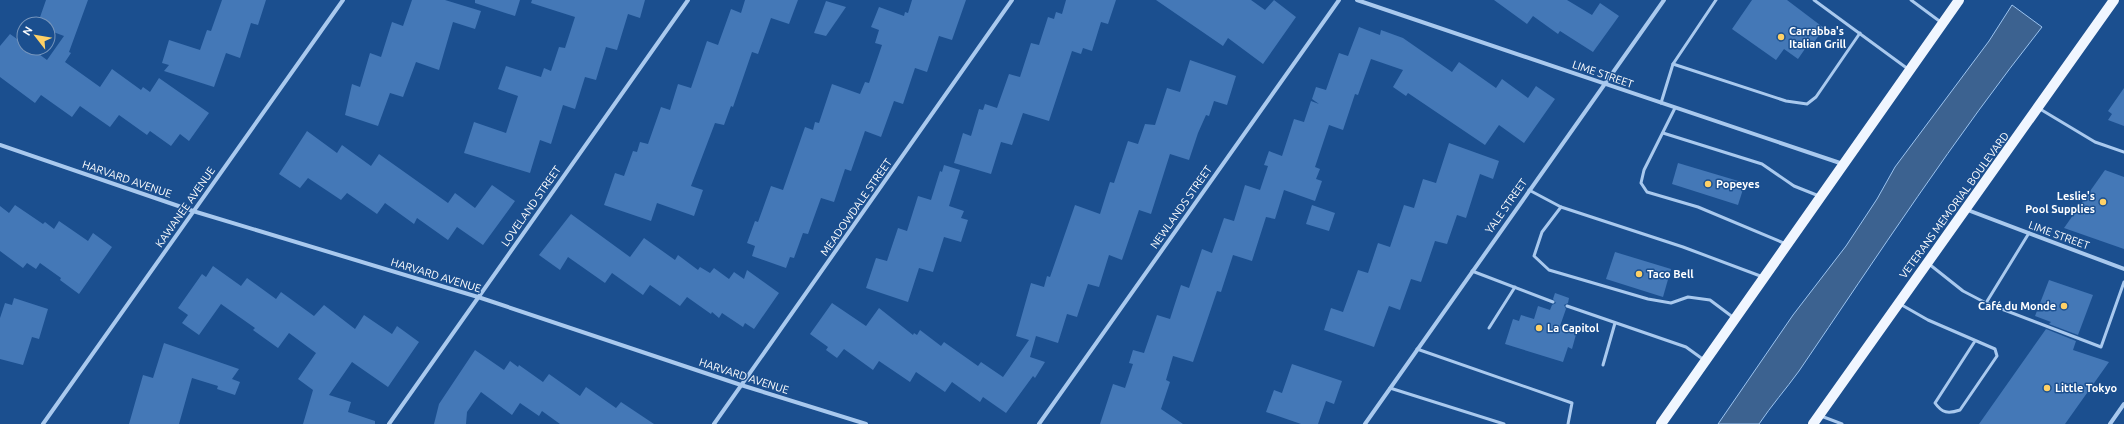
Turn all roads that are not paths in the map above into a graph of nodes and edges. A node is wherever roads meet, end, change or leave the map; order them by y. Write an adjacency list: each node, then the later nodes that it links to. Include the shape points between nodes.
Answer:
1 (343, 0): 28 (street, KAWANEE AVENUE)
2 (688, 0): 37 (street, LOVELAND STREET)
3 (1012, 0): 49 (street, MEADOWDALE STREET)
4 (1339, 0): 57 (street, NEWLANDS STREET)
5 (1357, 0): 16 (street, LIME STREET)
6 (1664, 0): 16 (street, YALE STREET)
7 (1716, 0): 14 (lane)
8 (1814, 0): 13 (lane)
9 (1911, 0): 12 (lane)
10 (1958, 0): 12 (main road)
11 (2114, 0): 19 (main road, VETERANS MEMORIAL BOULEVARD)
12 (1942, 23): 15 (main road)
13 (1860, 33): 14 (lane, via 1816,96 1807,104 1786,101); 15 (lane)
14 (1673, 64): 17 (lane)
15 (1910, 70): 23 (main road)
16 (1604, 84): 17 (street, LIME STREET); 24 (street, YALE STREET)
17 (1661, 103): 18 (street, LIME STREET)
18 (1675, 108): 20 (lane); 23 (street, LIME STREET)
19 (2039, 108): 22 (lane, via 2095,142); 27 (main road, VETERANS MEMORIAL BOULEVARD)
20 (1663, 133): 25 (lane, via 1762,164 1794,186); 30 (lane, via 1644,170 1641,183 1647,192 1705,210)
21 (0, 145): 28 (street, HARVARD AVENUE)
22 (2124, 152)
23 (1844, 164): 25 (main road)
24 (1529, 190): 26 (lane); 33 (street, YALE STREET)
25 (1821, 197): 30 (main road)
26 (1561, 207): 34 (lane, via 1684,247); 42 (lane, via 1542,232 1534,256 1549,270 1648,299 1671,303 1688,297 1710,300)
27 (1965, 210): 29 (street, LIME STREET); 31 (main road, VETERANS MEMORIAL BOULEVARD)
28 (193, 211): 37 (street, HARVARD AVENUE); 53 (street, KAWANEE AVENUE)
29 (2029, 233): 32 (street, LIME STREET); 40 (lane)
30 (1787, 244): 34 (main road)
31 (1927, 263): 39 (main road, VETERANS MEMORIAL BOULEVARD); 40 (lane, via 1963,291)
32 (2124, 269)
33 (1472, 271): 36 (lane); 46 (street, YALE STREET)
34 (1764, 277): 42 (main road)
35 (2124, 282): 40 (lane, via 2101,347)
36 (1515, 287): 38 (lane); 44 (lane)
37 (478, 297): 49 (street, HARVARD AVENUE); 54 (street, LOVELAND STREET)
38 (1553, 302)
39 (1899, 303): 45 (lane, via 1928,320); 52 (main road, VETERANS MEMORIAL BOULEVARD)
40 (1986, 303)
41 (1567, 306): 43 (lane)
42 (1735, 319): 47 (main road)
43 (1615, 323): 47 (lane, via 1686,347); 48 (lane)
44 (1490, 328)
45 (1976, 341): 45 (lane, via 1995,349 1997,356 1960,410 1949,413 1939,409 1935,403)
46 (1417, 350): 50 (street, YALE STREET); 60 (lane, via 1572,403)
47 (1706, 361): 61 (main road)
48 (1603, 365)
49 (741, 385): 55 (street, MEADOWDALE STREET); 56 (street, HARVARD AVENUE)
50 (1390, 388): 58 (street, YALE STREET); 59 (lane)
51 (2124, 404): 63 (street)
52 (1816, 420): 62 (lane)
53 (43, 424)
54 (389, 424)
55 (714, 424)
56 (866, 424)
57 (1039, 424)
58 (1365, 424)
59 (1504, 424)
60 (1568, 424)
61 (1661, 424)
62 (1842, 424)
63 (2110, 424)

